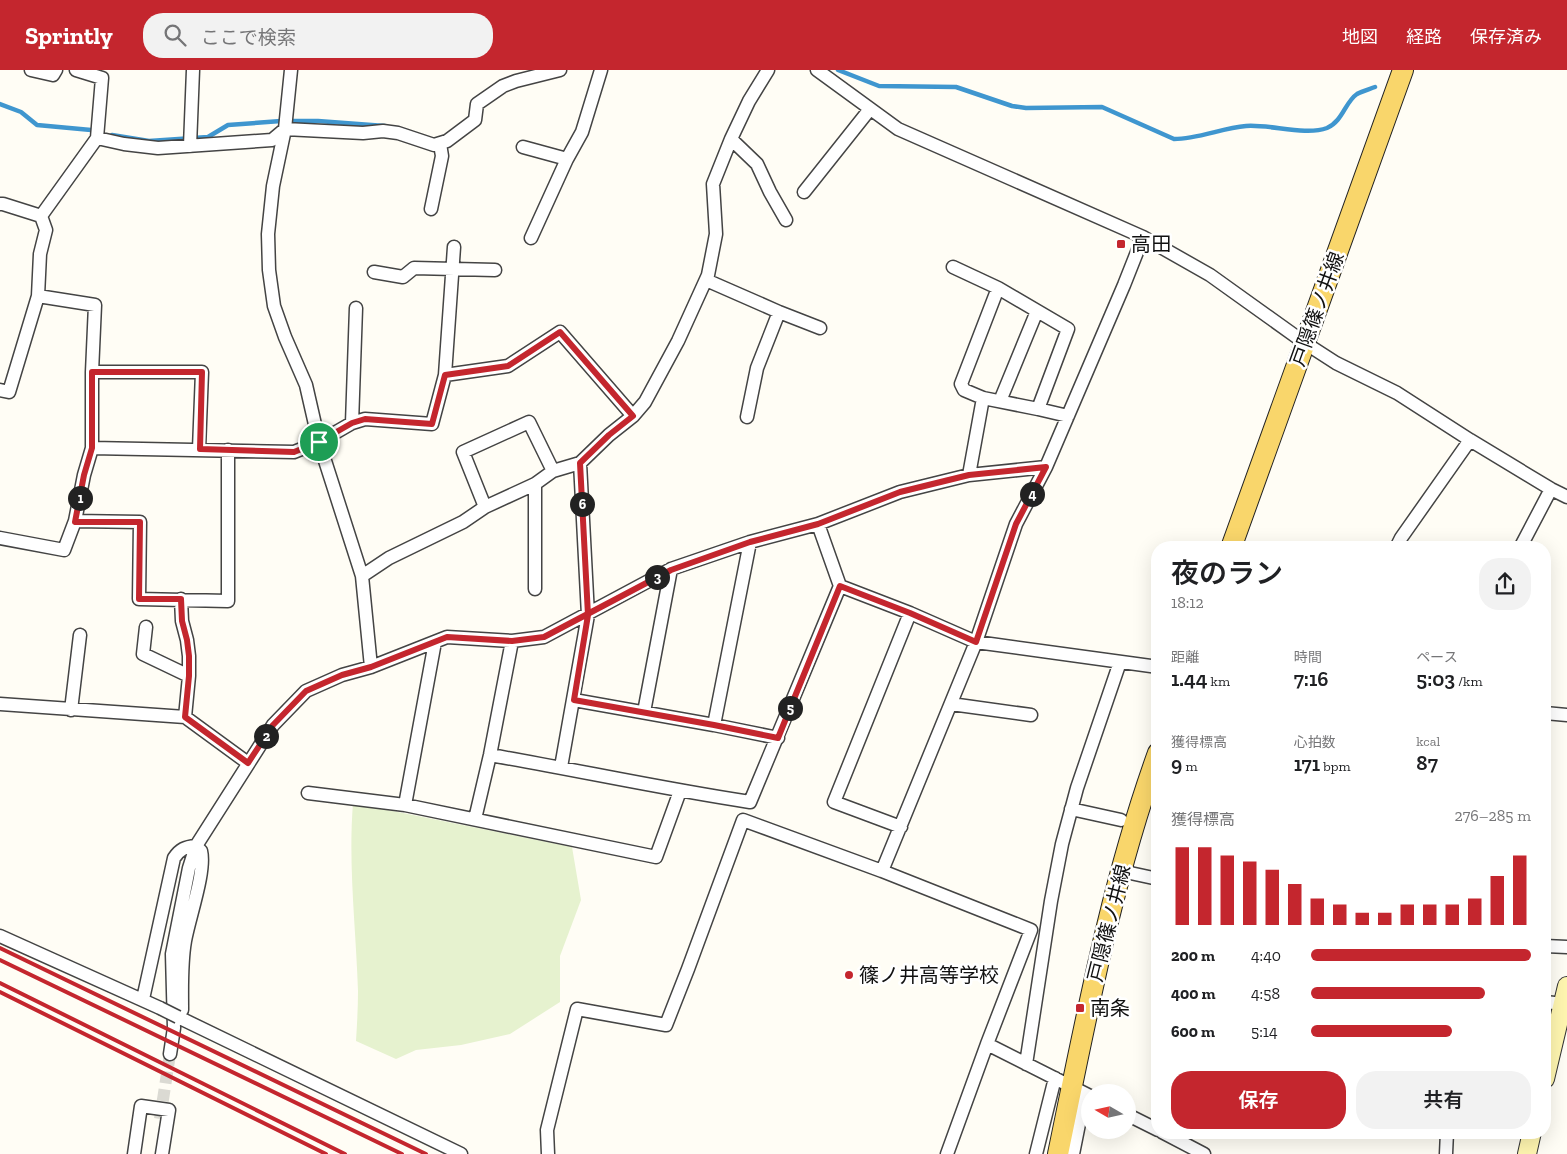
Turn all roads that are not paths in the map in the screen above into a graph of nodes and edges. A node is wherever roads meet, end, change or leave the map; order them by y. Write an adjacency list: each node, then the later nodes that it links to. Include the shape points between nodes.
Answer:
1 (31, 70): 2 (street, via 53,75)
2 (56, 70)
3 (76, 70): 13 (street, via 102,78)
4 (193, 70): 15 (street)
5 (292, 70): 12 (street)
6 (560, 70): 16 (street, via 503,86 478,104 475,120)
7 (601, 70): 18 (street, via 582,132)
8 (768, 70): 14 (street)
9 (817, 70): 11 (street)
10 (1403, 70): 38 (main road, 戸隠篠ノ井線)
11 (870, 109): 19 (street); 24 (street, via 898,129)
12 (286, 122): 15 (street, via 272,140); 16 (street, via 363,133 384,131); 50 (street, via 272,196 269,270 274,306 306,385)
13 (97, 138): 15 (street, via 158,148); 22 (street)
14 (731, 139): 23 (street, via 757,164); 31 (street, via 714,184 716,234)
15 (190, 141)
16 (440, 144): 21 (street, via 442,156)
17 (523, 147): 18 (street)
18 (567, 159): 25 (street)
19 (804, 192)
20 (0, 204): 22 (street)
21 (431, 209)
22 (41, 216): 33 (street, via 46,230 40,254)
23 (786, 220)
24 (1142, 237): 38 (street, via 1210,276); 46 (street)
25 (531, 238)
26 (454, 246): 28 (street)
27 (953, 267): 32 (street)
28 (452, 269): 29 (street); 30 (street, via 414,268 403,277); 40 (street)
29 (495, 270)
30 (374, 272)
31 (706, 280): 36 (street); 45 (street, via 678,341 645,402)
32 (998, 288): 35 (street); 42 (street, via 961,384 964,390)
33 (38, 296): 39 (street, via 95,305); 41 (street, via 9,392)
34 (356, 308): 48 (street)
35 (1037, 311): 43 (street); 44 (street, via 1068,329)
36 (779, 312): 37 (street); 47 (street, via 757,368)
37 (820, 328)
38 (1305, 343): 49 (street, via 1336,363 1398,393); 65 (main road, 戸隠篠ノ井線)
39 (92, 372): 51 (street); 52 (street, via 202,372)
40 (445, 375): 45 (street, via 508,366 560,332); 48 (street, via 432,424 365,419)
41 (0, 390)
42 (983, 398): 43 (street); 57 (street)
43 (1000, 401): 44 (street)
44 (1038, 409): 46 (street)
45 (633, 416): 54 (street)
46 (1068, 416): 55 (street)
47 (747, 417)
48 (352, 423): 50 (street)
49 (1470, 440): 59 (street); 66 (street)
50 (319, 442): 53 (street, via 294,452); 70 (street)
51 (92, 448): 52 (street); 62 (street)
52 (200, 449): 53 (street)
53 (228, 450): 73 (street, via 228,601)
54 (580, 463): 56 (street); 75 (street)
55 (1046, 467): 57 (street); 80 (street, via 1016,524)
56 (552, 471): 58 (street); 61 (street, via 529,422 463,452)
57 (969, 475): 63 (street, via 900,492)
58 (535, 484): 61 (street); 72 (street)
59 (1551, 489): 60 (street); 67 (street)
60 (1567, 497)
61 (485, 507): 70 (street)
62 (75, 522): 64 (street, via 64,550); 73 (street, via 140,522 139,599)
63 (818, 524): 68 (street); 71 (street)
64 (0, 538)
65 (1234, 541)
66 (1400, 541)
67 (1524, 541)
68 (750, 542): 69 (street); 94 (street)
69 (671, 570): 75 (street); 89 (street)
70 (362, 576): 83 (street)
71 (840, 586): 74 (street); 95 (street)
72 (535, 589)
73 (181, 599): 84 (street)
74 (910, 613): 80 (street); 106 (street, via 834,802)
75 (588, 615): 78 (street, via 544,637); 85 (street)
76 (146, 627): 84 (street, via 143,654)
77 (80, 635): 88 (street)
78 (512, 641): 79 (street, via 447,637); 96 (street)
79 (435, 642): 83 (street); 102 (street)
80 (976, 642): 81 (street); 87 (street)
81 (1120, 662): 82 (street); 103 (street)
82 (1151, 666)
83 (371, 667): 97 (street, via 342,675 306,691 273,725)
84 (189, 676): 93 (street)
85 (574, 700): 89 (street); 98 (street)
86 (0, 704): 88 (street)
87 (951, 704): 91 (street); 106 (street)
88 (71, 710): 93 (street)
89 (644, 712): 94 (street)
90 (1551, 714): 92 (street)
91 (1031, 715)
92 (1567, 715)
93 (185, 717): 97 (street)
94 (714, 725): 95 (street)
95 (778, 738): 100 (street, via 750,802)
96 (490, 755): 98 (street); 104 (street)
97 (248, 763): 107 (street)
98 (561, 767): 100 (street)
99 (1151, 775): 108 (main road, 戸隠篠ノ井線)
100 (680, 791): 104 (street, via 656,857)
101 (308, 793): 102 (street)
102 (405, 805): 104 (street)
103 (1072, 810): 105 (street); 112 (street, via 1062,844)
104 (475, 819)
105 (1121, 820)
106 (901, 827): 109 (street)
107 (196, 846): 117 (street, via 185,847 174,858); 120 (street, via 201,851 203,865 181,964); 123 (street, via 172,954 174,1028)
108 (1121, 871): 110 (street); 126 (main road, 戸隠篠ノ井線, via 1095,976)
109 (882, 872): 111 (street); 137 (street, via 744,820 666,1025 577,1009 548,1130)
110 (1151, 877)
111 (1031, 930): 112 (street); 122 (street)
112 (1046, 932): 125 (street)
113 (0, 936): 117 (street)
114 (1551, 947): 115 (street)
115 (1567, 948)
116 (1567, 986): 119 (street)
117 (143, 999): 120 (street, bridge)
118 (1551, 1003): 119 (street)
119 (1564, 1004): 121 (street)
120 (180, 1018): 136 (street)
121 (1562, 1031): 124 (street)
122 (987, 1044): 125 (street); 138 (street)
123 (170, 1054)
124 (1551, 1062)
125 (1026, 1064): 126 (street)
126 (1076, 1089): 139 (street); 140 (main road, 戸隠篠ノ井線); 141 (street)
127 (160, 1119): 134 (street)
128 (1136, 1119): 129 (street)
129 (1151, 1126)
130 (1175, 1139): 142 (street)
131 (1447, 1139): 143 (street)
132 (1530, 1139): 144 (street)
133 (134, 1154): 135 (street, via 141,1106 169,1110)
134 (154, 1154)
135 (162, 1154)
136 (461, 1154)
137 (548, 1154)
138 (947, 1154)
139 (1036, 1154)
140 (1058, 1154)
141 (1073, 1154)
142 (1204, 1154)
143 (1446, 1154)
144 (1527, 1154)

